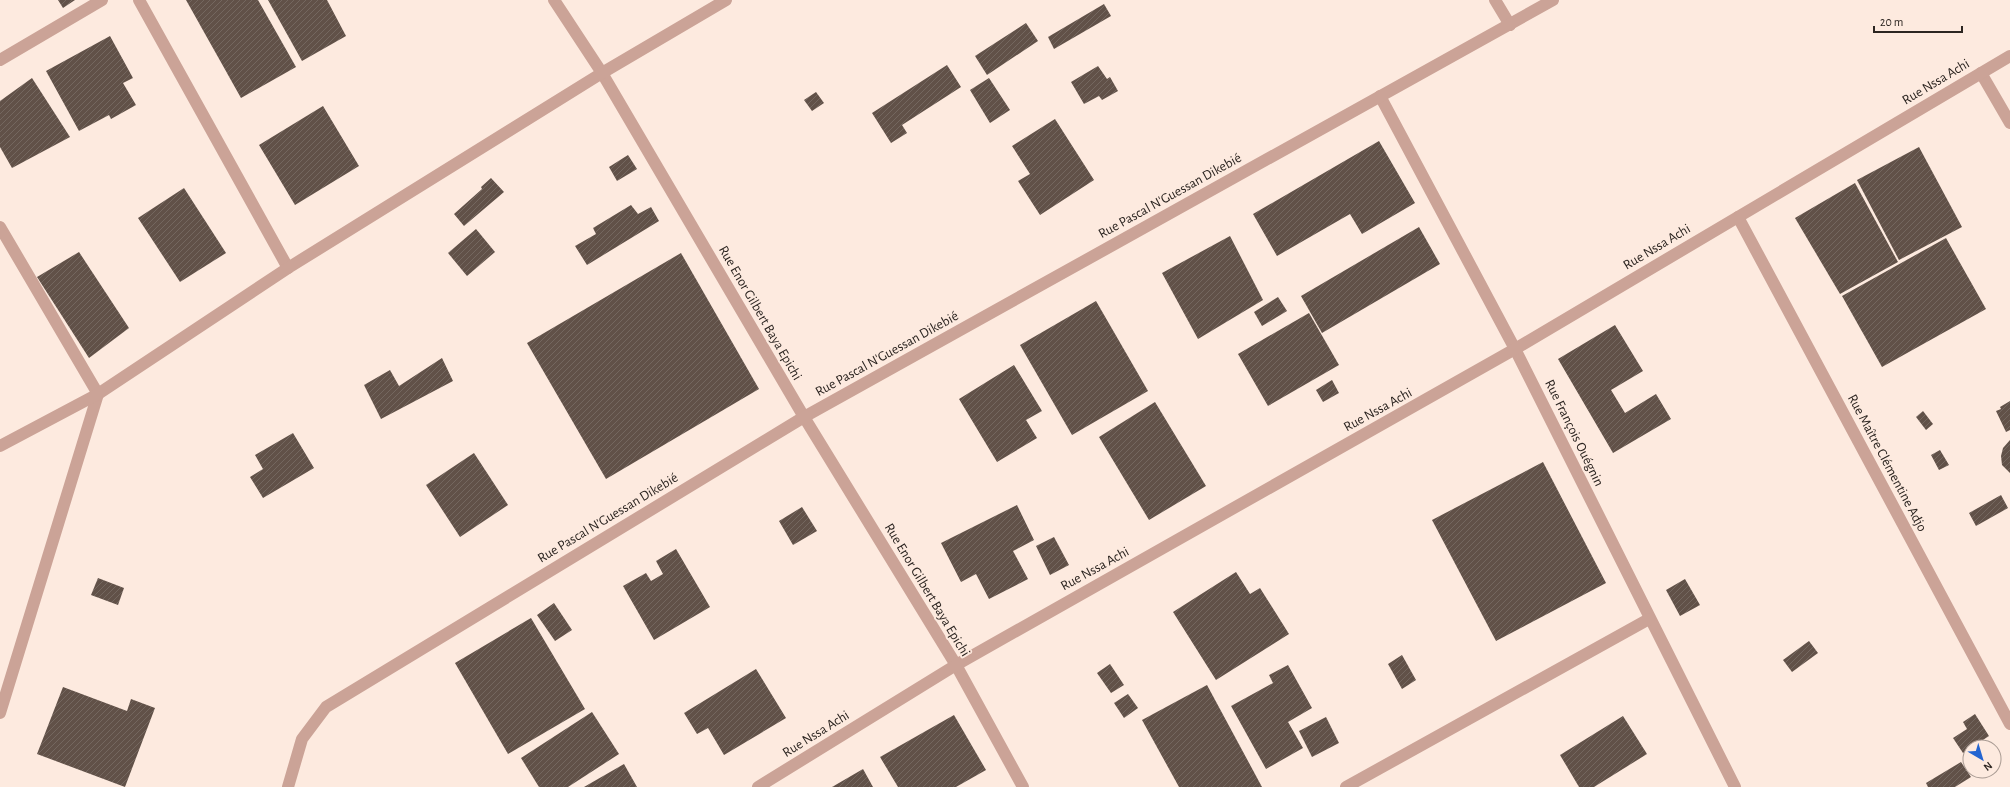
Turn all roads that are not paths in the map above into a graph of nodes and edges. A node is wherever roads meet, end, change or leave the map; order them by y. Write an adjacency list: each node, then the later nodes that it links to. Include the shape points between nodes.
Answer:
1 (102, 0): 9 (street)
2 (139, 0): 16 (street)
3 (554, 0): 10 (street, Rue Enor Gilbert Baya Epichi)
4 (726, 0): 10 (street)
5 (1495, 0): 7 (street)
6 (1553, 0): 7 (street, Rue Pascal N'Guessan Dikebié)
7 (1510, 24): 12 (street, Rue Pascal N'Guessan Dikebié)
8 (2010, 56): 11 (street, Rue Nssa Achi)
9 (0, 60)
10 (602, 73): 16 (street); 19 (street, Rue Enor Gilbert Baya Epichi)
11 (1981, 73): 13 (street); 14 (street, Rue Nssa Achi)
12 (1380, 96): 17 (street, Rue François Ouégnin); 19 (street, Rue Pascal N'Guessan Dikebié)
13 (2010, 123)
14 (1738, 217): 17 (street, Rue Nssa Achi); 24 (street, Rue Maître Clémentine Adjo)
15 (0, 227): 18 (street)
16 (288, 268): 18 (street)
17 (1516, 349): 21 (street, Rue François Ouégnin); 22 (street, Rue Nssa Achi)
18 (98, 394): 20 (street); 23 (street)
19 (804, 417): 22 (street, Rue Enor Gilbert Baya Epichi); 25 (street, Rue Pascal N'Guessan Dikebié, via 326,707 302,739)
20 (0, 446)
21 (1649, 618): 28 (street); 29 (street, Rue François Ouégnin)
22 (956, 665): 26 (street, Rue Nssa Achi); 27 (street, Rue Enor Gilbert Baya Epichi)
23 (0, 713)
24 (2010, 724)
25 (288, 787)
26 (758, 787)
27 (1023, 787)
28 (1346, 787)
29 (1735, 787)

